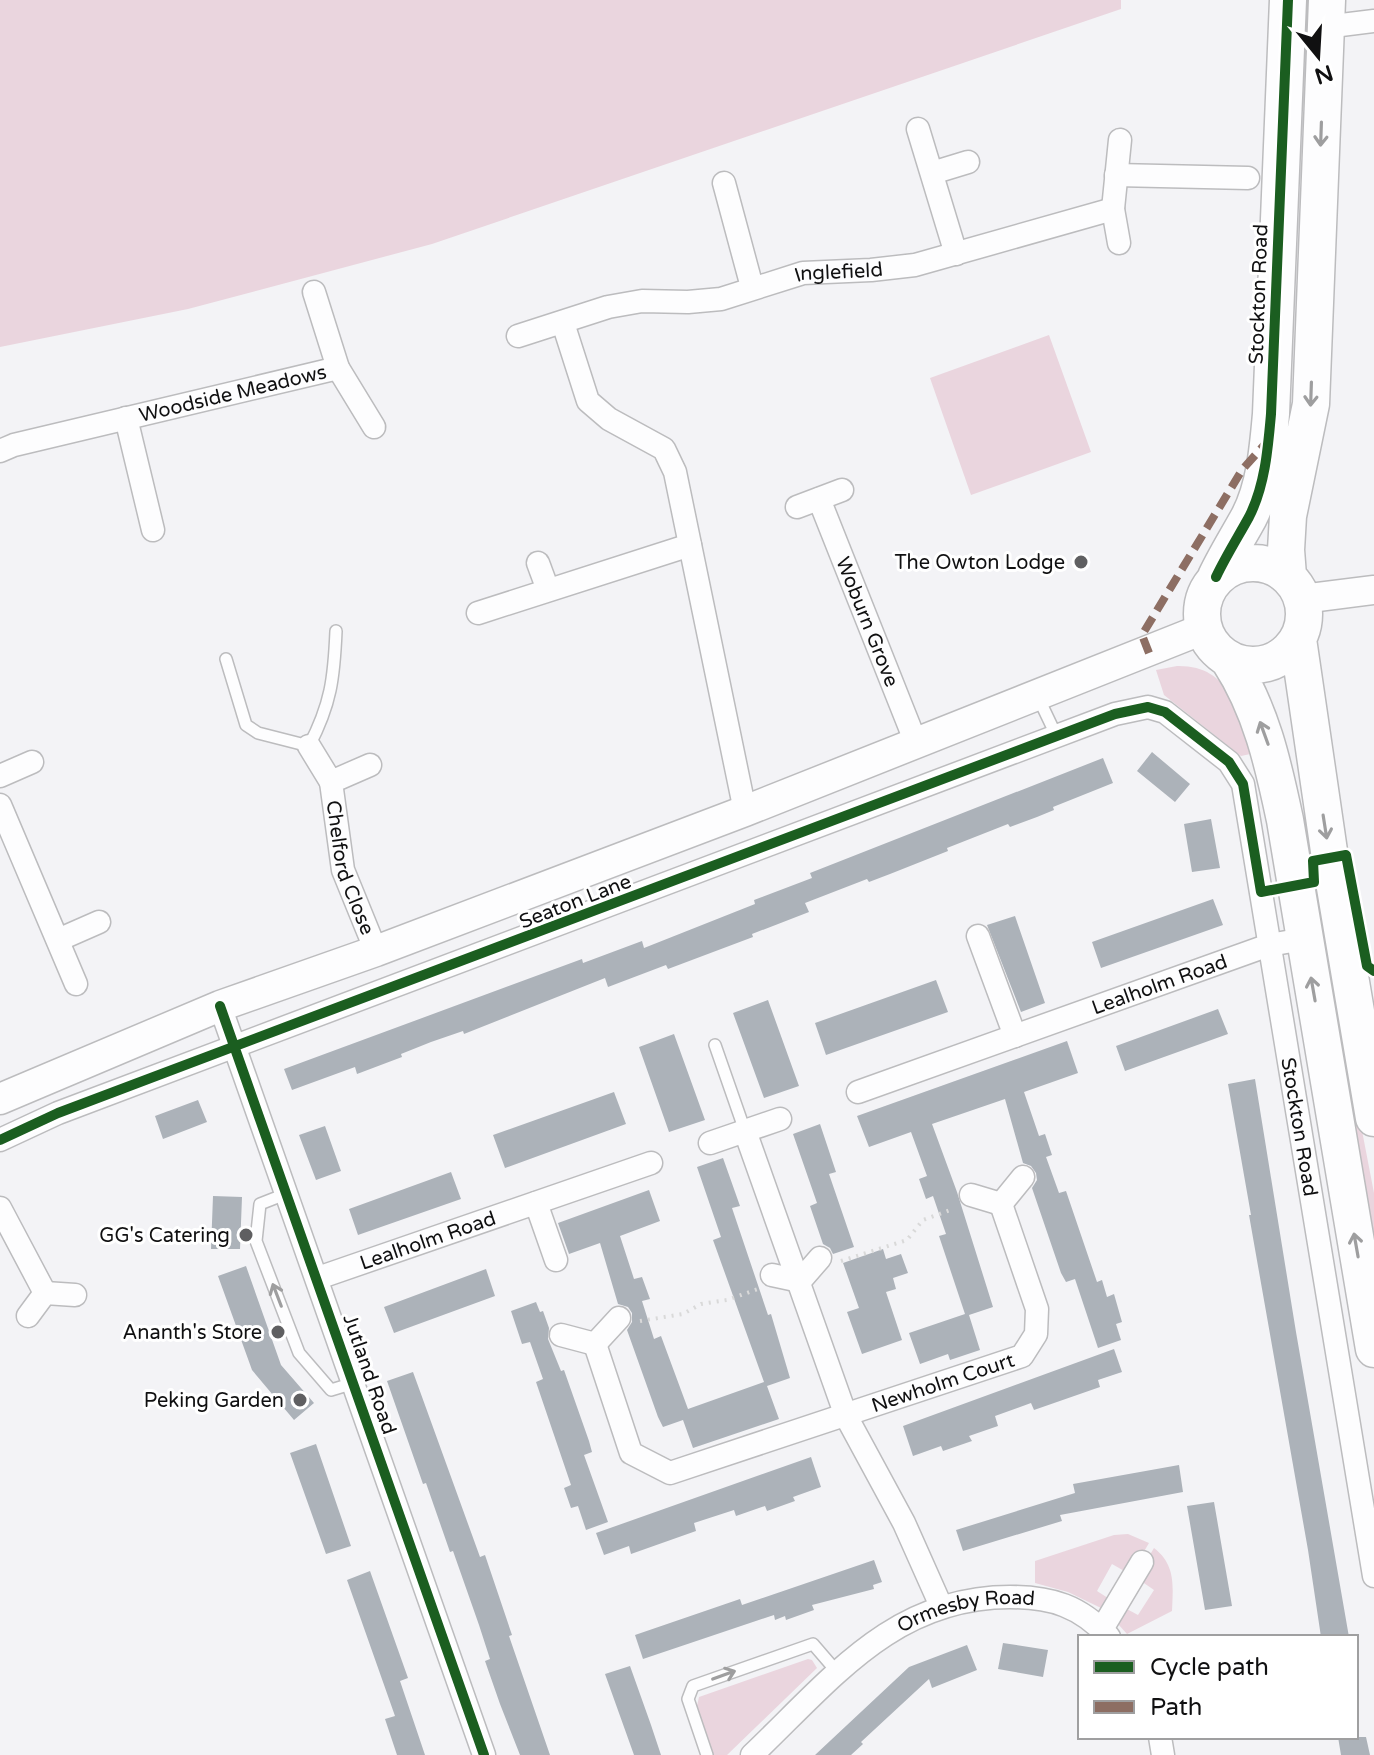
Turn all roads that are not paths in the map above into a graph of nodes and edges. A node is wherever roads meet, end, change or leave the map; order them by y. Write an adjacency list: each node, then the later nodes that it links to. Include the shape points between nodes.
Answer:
1 (1288, 0): 28 (highway, Stockton Road, via 1267,459 1250,516)
2 (1326, 14): 3 (street); 29 (highway, one-way to 29, via 1311,404 1288,516)
3 (1374, 21)
4 (918, 129): 7 (street)
5 (1120, 140): 8 (street)
6 (968, 162): 7 (street)
7 (932, 173): 13 (street)
8 (1116, 175): 9 (street); 11 (street)
9 (1248, 178)
10 (724, 183): 14 (street)
11 (1113, 209): 12 (street); 13 (street, Inglefield)
12 (1119, 243)
13 (956, 254): 14 (street, Inglefield, via 901,267 803,273)
14 (752, 287): 16 (street, Inglefield, via 721,299 608,307)
15 (314, 292): 18 (street, Woodside Meadows)
16 (563, 323): 17 (street, Inglefield); 26 (street, via 588,401 609,419 664,449 675,472)
17 (518, 336)
18 (338, 368): 19 (street, Woodside Meadows); 20 (street, Woodside Meadows)
19 (126, 418): 21 (street, Woodside Meadows); 25 (street, Woodside Meadows)
20 (374, 427)
21 (0, 451)
22 (842, 490): 23 (street)
23 (819, 499): 24 (street); 41 (street, Woburn Grove)
24 (797, 507)
25 (153, 530)
26 (690, 545): 30 (street); 48 (street)
27 (538, 563): 30 (street)
28 (1216, 577): 29 (highway, via 1242,563 1269,565); 33 (highway, via 1205,593)
29 (1295, 587): 31 (street); 35 (highway, via 1304,619)
30 (548, 590): 32 (street)
31 (1374, 590)
32 (478, 613)
33 (1203, 629): 37 (highway); 38 (main road, Seaton Lane)
34 (336, 631): 42 (lane, via 325,715)
35 (1298, 639): 37 (highway, via 1267,663); 62 (highway, one-way to 62)
36 (226, 659): 42 (lane, via 246,725)
37 (1229, 660): 51 (highway, Stockton Road, one-way to 37, via 1270,749)
38 (1037, 695): 40 (lane); 41 (main road, Seaton Lane)
39 (1165, 712): 40 (street, Seaton Lane, via 1148,707 1115,714); 53 (street, Stockton Road, via 1229,762 1243,784)
40 (1057, 738): 59 (street, Seaton Lane)
41 (916, 743): 48 (main road, Seaton Lane)
42 (309, 746): 46 (street, Chelford Close)
43 (32, 762): 45 (street)
44 (370, 765): 46 (street, Chelford Close)
45 (0, 776)
46 (331, 782): 54 (street, Chelford Close, via 343,870)
47 (0, 805): 52 (street)
48 (745, 811): 54 (main road, Seaton Lane)
49 (99, 922): 52 (street)
50 (978, 936): 57 (street)
51 (1304, 939): 53 (street, Lealholm Road); 85 (highway, Stockton Road, one-way to 51)
52 (58, 940): 55 (street)
53 (1269, 945): 57 (street, Lealholm Road); 89 (street, Stockton Road)
54 (376, 951): 56 (main road, Seaton Lane)
55 (76, 984)
56 (220, 1006): 59 (street, Jutland Road); 61 (main road, Seaton Lane)
57 (1015, 1036): 60 (street, Lealholm Road)
58 (715, 1045): 64 (lane)
59 (235, 1048): 65 (street, Seaton Lane); 69 (street, Jutland Road)
60 (858, 1092)
61 (0, 1099)
62 (1374, 1118)
63 (780, 1119): 64 (street)
64 (745, 1131): 66 (street); 78 (street, Newholm Court)
65 (0, 1140)
66 (710, 1143)
67 (651, 1163): 71 (street, Lealholm Road)
68 (1023, 1177): 72 (street)
69 (288, 1193): 76 (street, Jutland Road); 86 (lane, one-way to 69, via 331,1390 299,1353 256,1241 260,1204)
70 (967, 1201): 72 (street)
71 (536, 1203): 74 (street); 76 (street, Lealholm Road)
72 (1001, 1204): 87 (street, Newholm Court, via 1037,1309 1036,1334 1022,1356)
73 (0, 1208): 79 (street)
74 (556, 1260)
75 (826, 1261): 78 (street)
76 (318, 1278): 86 (street, Jutland Road)
77 (768, 1281): 78 (street)
78 (800, 1281): 87 (street, Newholm Court)
79 (45, 1293): 80 (street); 81 (street)
80 (75, 1295)
81 (28, 1316)
82 (627, 1321): 84 (street)
83 (561, 1335): 84 (street)
84 (595, 1344): 87 (street, Newholm Court, via 631,1453 670,1473)
85 (1374, 1349)
86 (354, 1383): 93 (street, Jutland Road)
87 (846, 1416): 90 (street, Newholm Court, via 904,1523)
88 (1142, 1562): 91 (street, Ormesby Road)
89 (1374, 1576)
90 (941, 1606): 91 (street, Ormesby Road, via 979,1597 1026,1597 1065,1604); 92 (street, Ormesby Road, via 874,1640)
91 (1105, 1633)
92 (838, 1673): 94 (lane, one-way to 92, via 688,1699 693,1686 813,1644); 95 (street, Ormesby Road)
93 (484, 1755)
94 (707, 1755)
95 (752, 1755)

